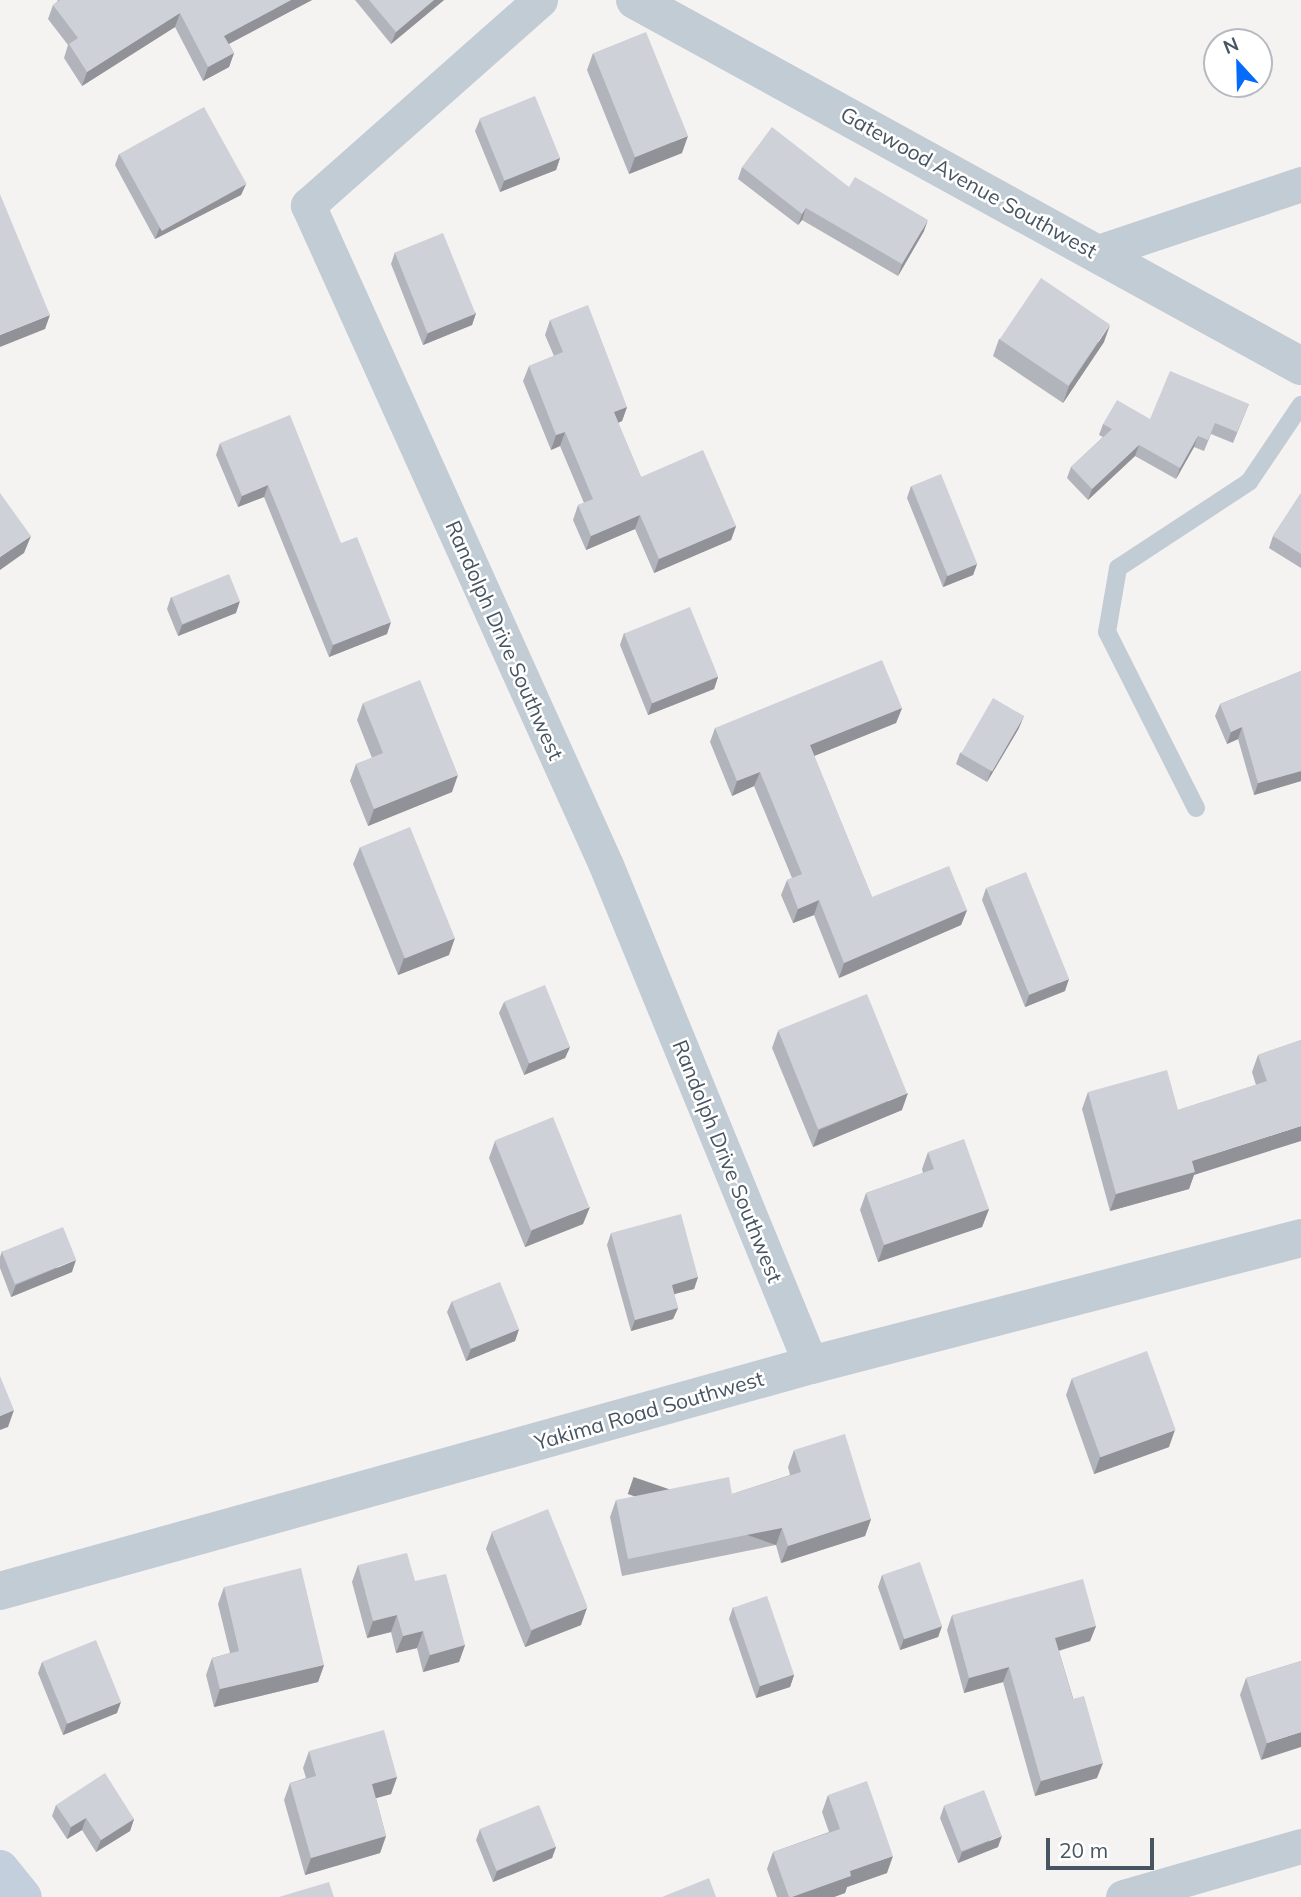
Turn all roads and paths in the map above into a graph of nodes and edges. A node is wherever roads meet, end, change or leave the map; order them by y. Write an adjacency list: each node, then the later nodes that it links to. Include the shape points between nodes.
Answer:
1 (540, 0): 9 (street, Randolph Drive Southwest, via 308,205 606,864)
2 (635, 0): 4 (street, Gatewood Avenue Southwest)
3 (1301, 184): 4 (street)
4 (1098, 252): 5 (street, Gatewood Avenue Southwest)
5 (1301, 366)
6 (1301, 405): 7 (lane, via 1249,482 1118,568 1107,632)
7 (1196, 808)
8 (1301, 1238): 9 (street, Yakima Road Southwest)
9 (811, 1365): 10 (street, Yakima Road Southwest)
10 (0, 1591)
11 (1301, 1846): 14 (street)
12 (0, 1869): 13 (main road)
13 (23, 1897)
14 (1123, 1897)

